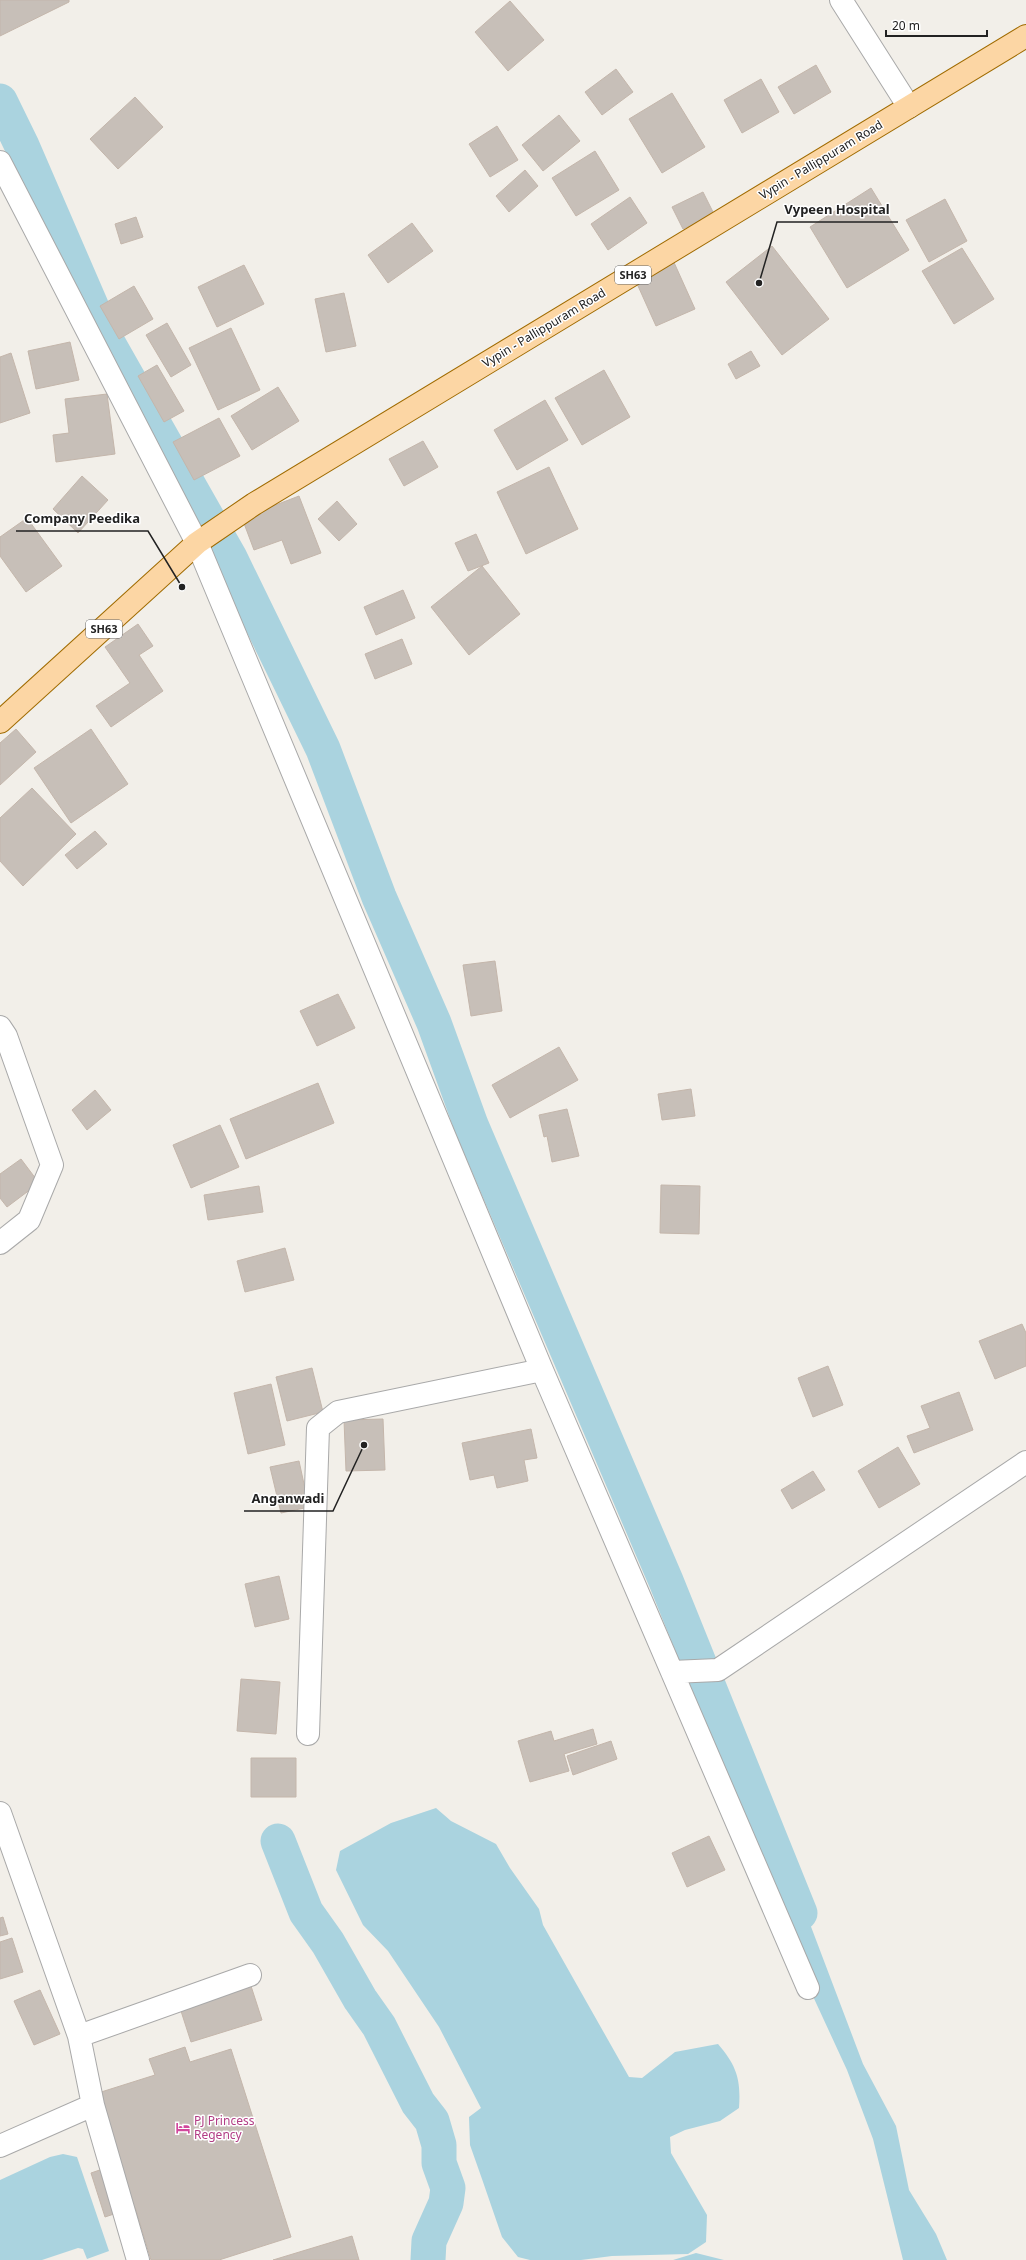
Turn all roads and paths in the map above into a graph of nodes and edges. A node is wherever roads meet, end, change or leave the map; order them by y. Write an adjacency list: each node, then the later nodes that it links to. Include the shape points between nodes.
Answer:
1 (841, 0): 3 (street)
2 (1026, 36): 3 (main road, Vypin - Pallippuram Road / SH63)
3 (909, 107): 5 (main road, Vypin - Pallippuram Road / SH63, via 240,514)
4 (0, 162): 5 (street)
5 (203, 540): 6 (main road, SH63); 9 (street)
6 (0, 722)
7 (0, 1027): 8 (street, via 6,1036 52,1165 29,1220)
8 (0, 1244)
9 (542, 1370): 11 (street); 12 (street, via 338,1412 318,1428)
10 (1026, 1462): 11 (street, via 718,1670)
11 (672, 1672): 15 (street)
12 (308, 1734)
13 (0, 1813): 16 (street)
14 (250, 1975): 16 (street)
15 (808, 1988)
16 (79, 2036): 17 (street)
17 (93, 2105): 18 (street); 19 (street)
18 (0, 2146)
19 (138, 2260)

